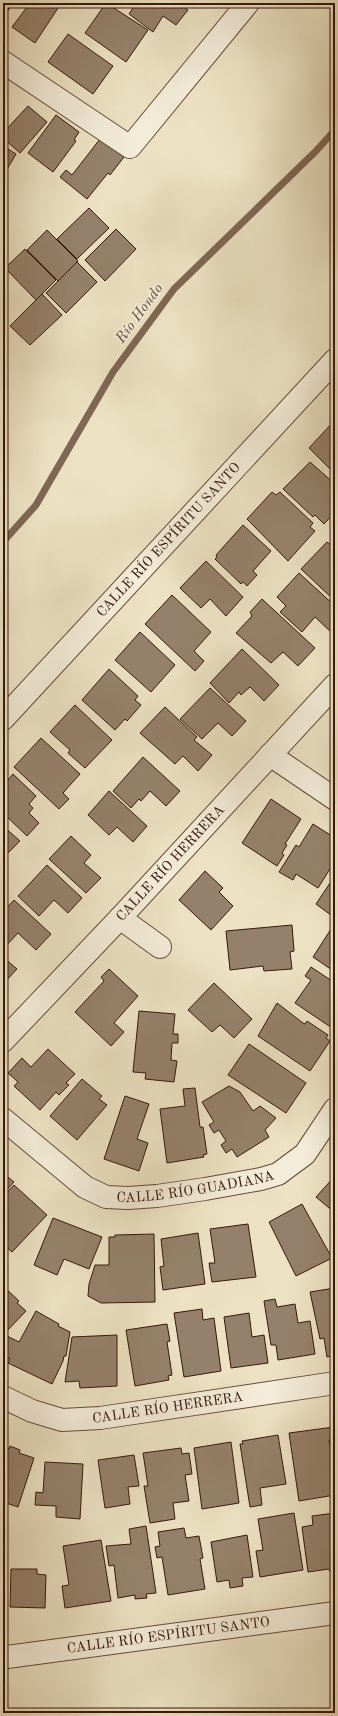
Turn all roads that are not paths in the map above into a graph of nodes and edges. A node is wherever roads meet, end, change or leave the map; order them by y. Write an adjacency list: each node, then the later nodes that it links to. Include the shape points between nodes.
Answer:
1 (248, 3): 2 (street, via 130,147)
2 (3, 62)
3 (335, 360): 5 (street, CALLE RÍO ESPÍRITU SANTO)
4 (335, 685): 6 (street, CALLE RÍO HERRERA)
5 (3, 719)
6 (270, 755): 7 (street); 8 (street, CALLE RÍO HERRERA)
7 (335, 798)
8 (120, 918): 9 (street); 10 (street, CALLE RÍO HERRERA)
9 (160, 947)
10 (3, 1041)
11 (335, 1109): 12 (street, CALLE RÍO GUADIANA, via 305,1154 278,1174 205,1189 128,1198 106,1197 85,1187)
12 (3, 1119)
13 (335, 1383): 14 (street, CALLE RÍO HERRERA, via 100,1418 62,1420 32,1411)
14 (3, 1397)
15 (335, 1613): 16 (street, CALLE RÍO ESPÍRITU SANTO)
16 (3, 1656)

